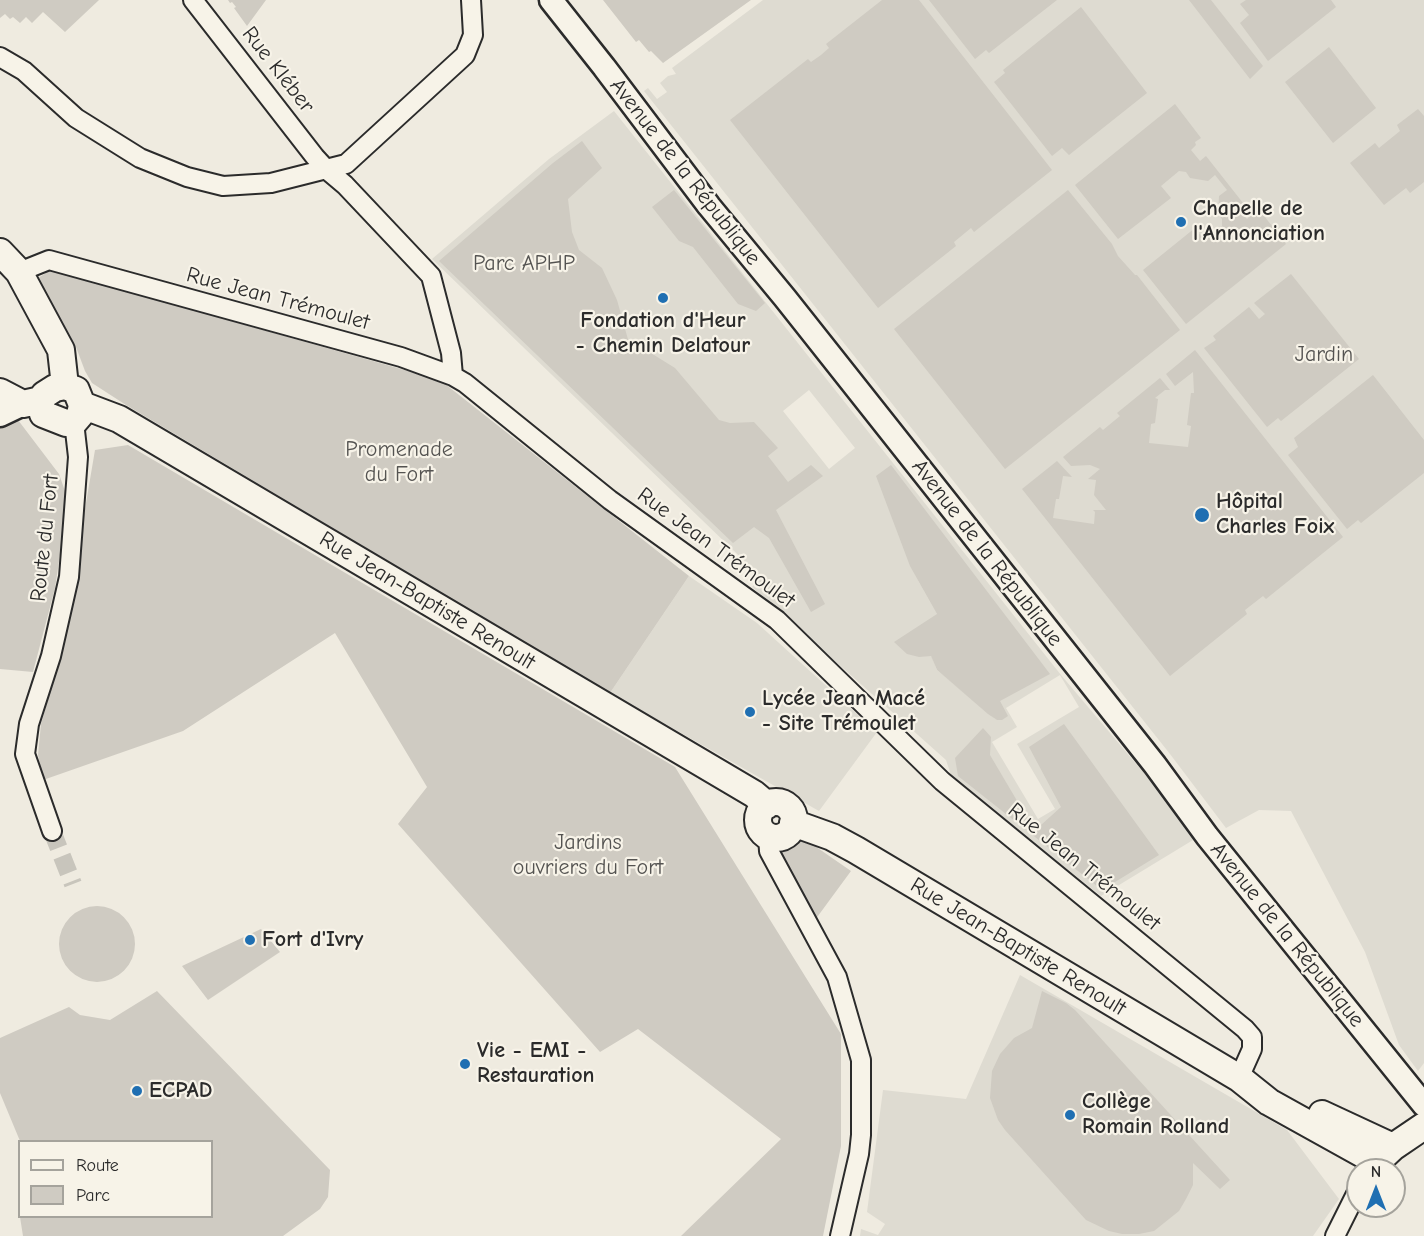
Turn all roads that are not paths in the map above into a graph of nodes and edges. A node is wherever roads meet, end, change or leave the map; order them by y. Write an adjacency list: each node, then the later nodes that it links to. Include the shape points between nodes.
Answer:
1 (193, 0): 5 (street, Rue Kléber)
2 (471, 0): 5 (street, via 473,34 465,55 346,164)
3 (551, 0): 18 (street, Avenue de la République, via 709,206)
4 (0, 57): 5 (street, via 24,71 76,118 140,158 188,177 223,186 271,183)
5 (326, 170): 8 (street, Rue Kléber, via 431,276)
6 (0, 252): 7 (main road)
7 (19, 272): 8 (street, Rue Jean Trémoulet, via 49,260 401,357); 9 (main road, via 61,350)
8 (453, 376): 17 (street, Rue Jean Trémoulet, via 610,500 777,620 942,781 1245,1029 1252,1037 1252,1049)
9 (65, 386): 11 (main road); 12 (main road, via 76,390)
10 (0, 392): 11 (main road)
11 (21, 406): 12 (main road, Rue Jean-Baptiste Renoult, via 66,423)
12 (78, 414): 13 (main road, Rue Jean-Baptiste Renoult, via 119,419); 15 (street, Route du Fort, via 69,577 51,656 29,724 25,754)
13 (767, 805): 14 (main road, via 778,803 788,807); 16 (main road, via 758,818 760,829)
14 (793, 823): 16 (main road, via 784,836); 17 (main road, Rue Jean-Baptiste Renoult, via 856,850)
15 (52, 831)
16 (768, 836): 23 (street, via 769,851 837,977 861,1060 859,1154)
17 (1239, 1078): 20 (main road, Rue Jean-Baptiste Renoult, via 1274,1090)
18 (1424, 1105)
19 (1424, 1126): 21 (main road, Rue Jean-Baptiste Renoult)
20 (1377, 1158)
21 (1383, 1158)
22 (1346, 1214): 24 (street)
23 (840, 1236)
24 (1335, 1236)

